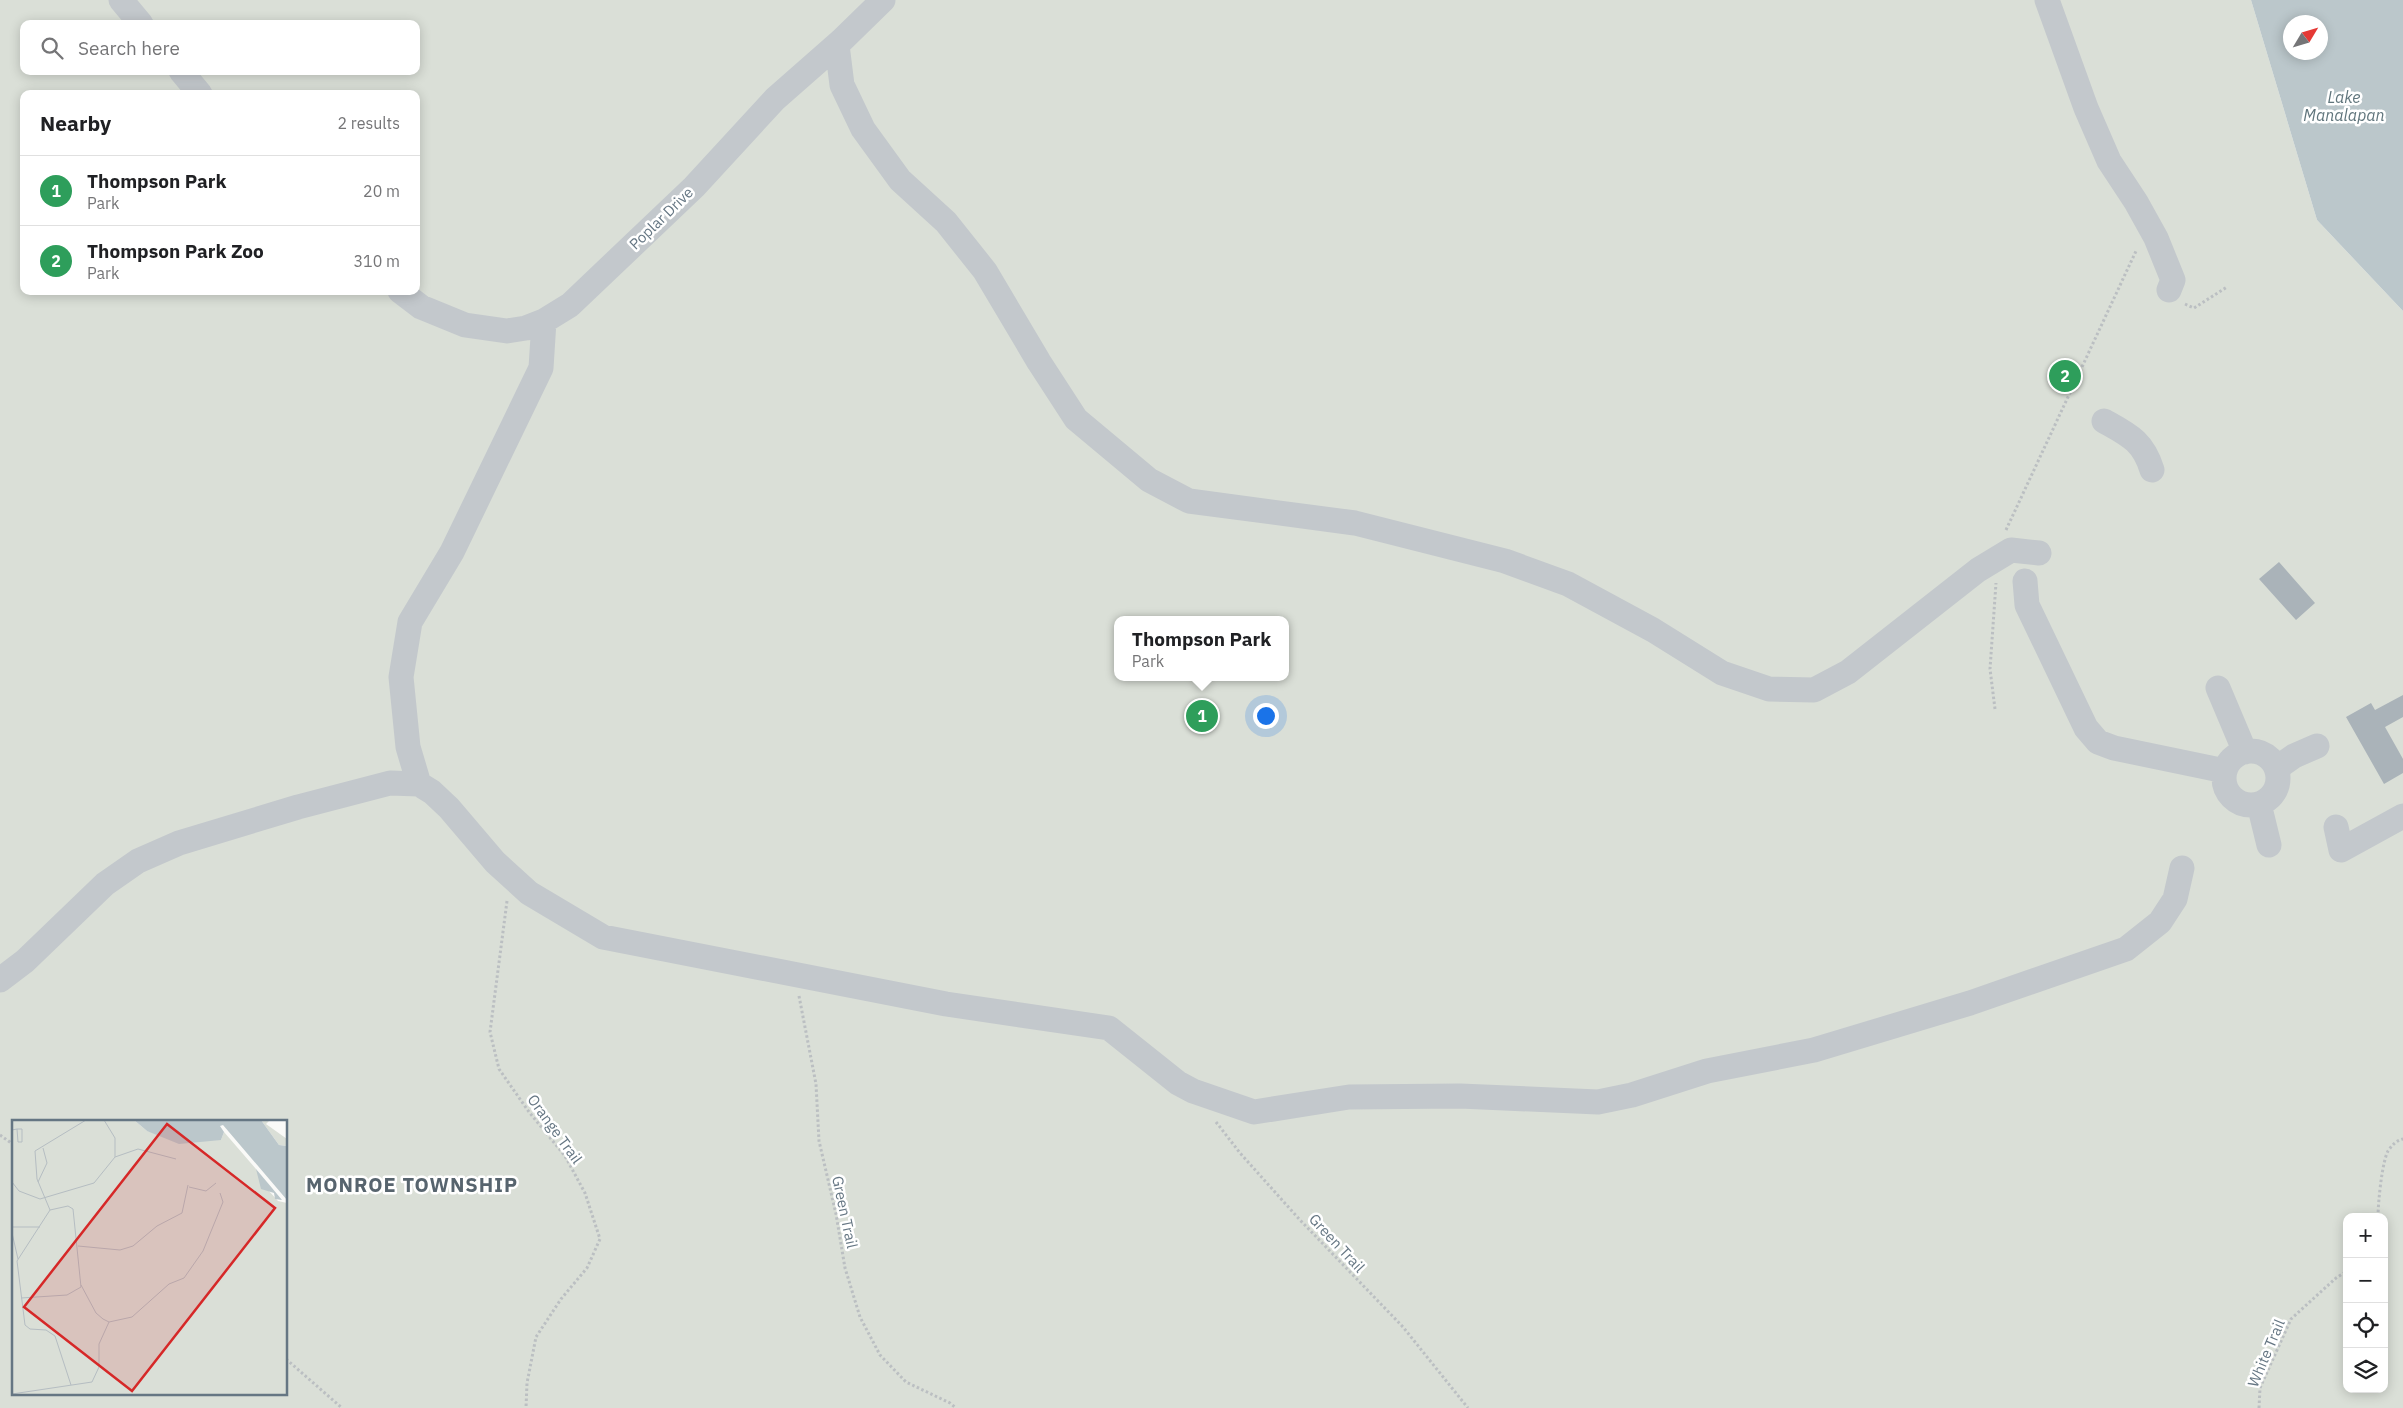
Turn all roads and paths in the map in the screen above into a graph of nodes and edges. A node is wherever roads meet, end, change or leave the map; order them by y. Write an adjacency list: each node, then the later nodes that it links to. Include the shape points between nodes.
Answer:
1 (121, 0): 4 (street)
2 (883, 0): 5 (street, Poplar Drive)
3 (2047, 0): 11 (street, via 2086,108 2109,161 2156,238 2173,280)
4 (138, 20)
5 (837, 45): 12 (street, Poplar Drive, via 775,99 694,187 570,306); 16 (street, via 842,85 862,129 900,180 946,222 985,271 1076,419 1148,480 1189,501 1356,524 1505,561 1568,584 1653,630 1722,673 1769,689 1814,690 1848,672)
6 (184, 75): 7 (street)
7 (197, 90)
8 (2133, 244): 16 (path, via 2137,253 2001,542)
9 (2227, 287): 11 (path, via 2194,308)
10 (405, 295): 12 (street, Poplar Drive, via 421,307 465,324 507,331)
11 (2174, 296)
12 (544, 321): 24 (street, via 540,368 452,552 410,622 401,678 408,747)
13 (2104, 421): 14 (street, via 2140,443)
14 (2152, 470)
15 (2039, 553): 16 (street, via 2011,550)
16 (1998, 557): 19 (path, via 1990,669)
17 (2025, 581): 23 (street, via 2028,606 2086,728 2098,742)
18 (2218, 688): 21 (street)
19 (1995, 709)
20 (2317, 746): 22 (street)
21 (2244, 752): 22 (street, via 2264,753); 23 (street, via 2232,759)
22 (2276, 768): 25 (street, via 2276,791)
23 (2225, 770): 25 (street, via 2224,783 2232,798 2247,805)
24 (419, 784): 30 (street, via 449,808); 32 (street, via 390,783 298,807 179,842 138,861 105,884 25,961)
25 (2259, 804): 28 (street)
26 (2403, 816): 27 (street, via 2341,850)
27 (2336, 827)
28 (2269, 845)
29 (2182, 868): 33 (street, via 2175,899 2160,922 2126,949 1970,1004 1814,1050 1707,1071 1632,1095 1598,1102 1460,1096 1349,1097 1254,1112)
30 (510, 875): 31 (street, via 529,893 603,937); 41 (path, Orange Trail, via 490,1032 492,1042 499,1070 565,1156 585,1193 600,1239 587,1268 536,1337 527,1382)
31 (796, 974): 33 (street, via 946,1004 1109,1028); 42 (path, Green Trail, via 816,1084 818,1141 845,1268 860,1317 880,1355 906,1382)
32 (0, 980)
33 (1192, 1092): 43 (path, Green Trail, via 1240,1153 1300,1220 1403,1327)
34 (0, 1135): 36 (path)
35 (2403, 1139): 37 (path, via 2397,1140 2388,1151)
36 (12, 1144)
37 (2378, 1213)
38 (2343, 1274): 44 (path, White Trail, via 2291,1319 2260,1388)
39 (288, 1361): 40 (path)
40 (342, 1408)
41 (526, 1408)
42 (956, 1408)
43 (1468, 1408)
44 (2259, 1408)

